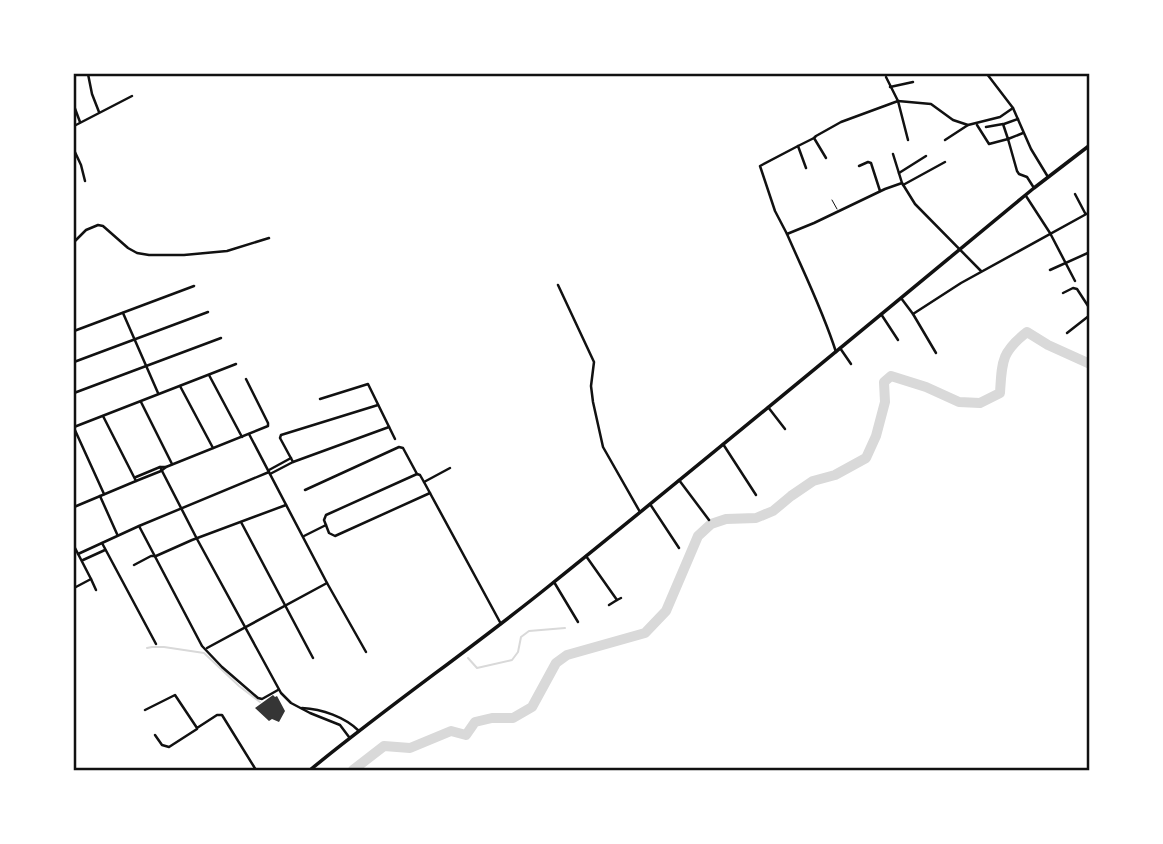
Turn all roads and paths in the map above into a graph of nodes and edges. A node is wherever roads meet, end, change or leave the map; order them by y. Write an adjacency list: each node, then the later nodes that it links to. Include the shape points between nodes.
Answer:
1 (88, 74): 10 (street)
2 (987, 74): 9 (street)
3 (886, 77): 5 (street)
4 (913, 82): 5 (street)
5 (891, 87): 7 (street)
6 (132, 96): 10 (street)
7 (898, 101): 15 (street, via 931,104); 19 (street, via 841,122); 21 (street)
8 (74, 107): 12 (street)
9 (1013, 108): 11 (street); 13 (street)
10 (99, 112): 12 (street)
11 (1018, 119): 14 (street); 18 (street)
12 (80, 122): 16 (street)
13 (976, 124): 15 (street); 20 (street, via 989,144)
14 (1003, 124): 17 (street); 20 (street)
15 (968, 125): 22 (street)
16 (74, 126)
17 (986, 127)
18 (1023, 133): 20 (street); 33 (street)
19 (814, 138): 23 (street); 28 (street)
20 (1008, 139): 36 (street, via 1017,171)
21 (908, 140)
22 (945, 140)
23 (798, 146): 31 (street); 44 (street, via 760,166)
24 (1089, 146): 33 (main road)
25 (74, 150): 34 (street)
26 (893, 154): 32 (street)
27 (926, 156): 32 (street)
28 (825, 158)
29 (945, 162): 35 (street)
30 (859, 166): 37 (street, via 871,163)
31 (806, 168)
32 (899, 173): 35 (street)
33 (1048, 177): 36 (main road)
34 (85, 181)
35 (903, 184): 37 (street); 47 (street, via 915,204)
36 (1034, 188): 39 (main road)
37 (880, 191): 41 (street)
38 (1075, 194): 42 (street)
39 (1025, 195): 43 (street); 47 (main road)
40 (832, 200): 41 (lane)
41 (838, 211): 44 (street)
42 (1087, 213): 43 (street)
43 (1050, 233): 49 (street); 51 (street)
44 (787, 234): 68 (street)
45 (269, 238): 46 (street, via 227,251 149,255 136,253 98,225)
46 (74, 242)
47 (961, 249): 51 (street); 56 (main road)
48 (1090, 252): 49 (street)
49 (1065, 262): 50 (street); 52 (street)
50 (1050, 270)
51 (981, 271): 61 (street)
52 (1075, 281)
53 (558, 285): 109 (street, via 594,362 591,386 603,447)
54 (194, 286): 59 (street)
55 (1063, 293): 57 (street, via 1077,289)
56 (901, 298): 60 (main road); 61 (street)
57 (1090, 309)
58 (208, 312): 66 (street)
59 (123, 313): 63 (street); 66 (street)
60 (881, 314): 67 (street); 68 (main road)
61 (913, 314): 69 (street)
62 (1090, 315): 64 (street)
63 (74, 331)
64 (1067, 333)
65 (221, 338): 73 (street)
66 (135, 339): 70 (street); 73 (street)
67 (898, 341)
68 (838, 350): 72 (street); 82 (main road)
69 (936, 353)
70 (74, 362)
71 (236, 364): 74 (street)
72 (851, 364)
73 (146, 366): 77 (street); 78 (street)
74 (209, 374): 76 (street); 88 (street)
75 (246, 379): 87 (street, via 269,424)
76 (180, 386): 78 (street); 91 (street)
77 (74, 393)
78 (158, 394): 80 (street)
79 (320, 399): 81 (street, via 367,384)
80 (140, 401): 83 (street); 93 (street)
81 (379, 405): 84 (street); 92 (street, via 281,435)
82 (768, 407): 86 (street); 90 (main road)
83 (103, 415): 85 (street); 98 (street)
84 (389, 427): 89 (street); 92 (street)
85 (74, 428): 103 (street)
86 (785, 429)
87 (249, 434): 88 (street); 96 (street)
88 (242, 437): 91 (street)
89 (395, 439)
90 (723, 444): 99 (main road); 104 (street)
91 (213, 448): 93 (street)
92 (292, 460): 96 (street)
93 (172, 464): 95 (street)
94 (450, 468): 100 (street)
95 (160, 469): 98 (street); 108 (street)
96 (269, 472): 106 (street); 108 (street)
97 (416, 474): 100 (street); 101 (street, via 399,447); 112 (street, via 325,517)
98 (135, 480): 103 (street)
99 (679, 480): 105 (main road); 110 (street)
100 (424, 482): 102 (street)
101 (305, 490)
102 (430, 493): 112 (street, via 332,536); 134 (street)
103 (102, 495): 107 (street); 114 (street)
104 (756, 495)
105 (650, 504): 109 (main road); 119 (street)
106 (286, 505): 111 (street); 115 (street)
107 (74, 507)
108 (181, 509): 113 (street); 116 (street)
109 (640, 512): 123 (main road)
110 (709, 520)
111 (240, 522): 116 (street); 131 (street)
112 (326, 525): 115 (street)
113 (139, 526): 114 (street); 122 (street)
114 (117, 536): 117 (street)
115 (303, 537): 128 (street)
116 (197, 539): 122 (street); 135 (street)
117 (102, 543): 120 (street); 121 (street)
118 (74, 546): 121 (street)
119 (679, 548)
120 (105, 550): 124 (street); 136 (street)
121 (78, 554): 124 (street)
122 (154, 556): 125 (street); 137 (street)
123 (586, 556): 127 (main road); 132 (street, via 619,599)
124 (81, 561): 126 (street)
125 (134, 565)
126 (91, 579): 129 (street); 130 (street)
127 (554, 582): 133 (street); 134 (main road)
128 (327, 583): 131 (street); 138 (street)
129 (74, 588)
130 (96, 590)
131 (286, 605): 135 (street); 139 (street)
132 (609, 605)
133 (578, 622)
134 (500, 624): 144 (main road)
135 (245, 627): 137 (street); 140 (street)
136 (156, 644)
137 (205, 649): 140 (street, via 259,699)
138 (366, 652)
139 (313, 658)
140 (279, 690): 141 (street)
141 (302, 708): 144 (street, via 344,719); 146 (street, via 342,727)
142 (145, 710): 143 (street, via 175,695)
143 (197, 729): 145 (street, via 171,747); 147 (street, via 222,715)
144 (359, 731): 146 (main road)
145 (155, 735)
146 (350, 738): 148 (main road)
147 (256, 771)
148 (310, 771)

